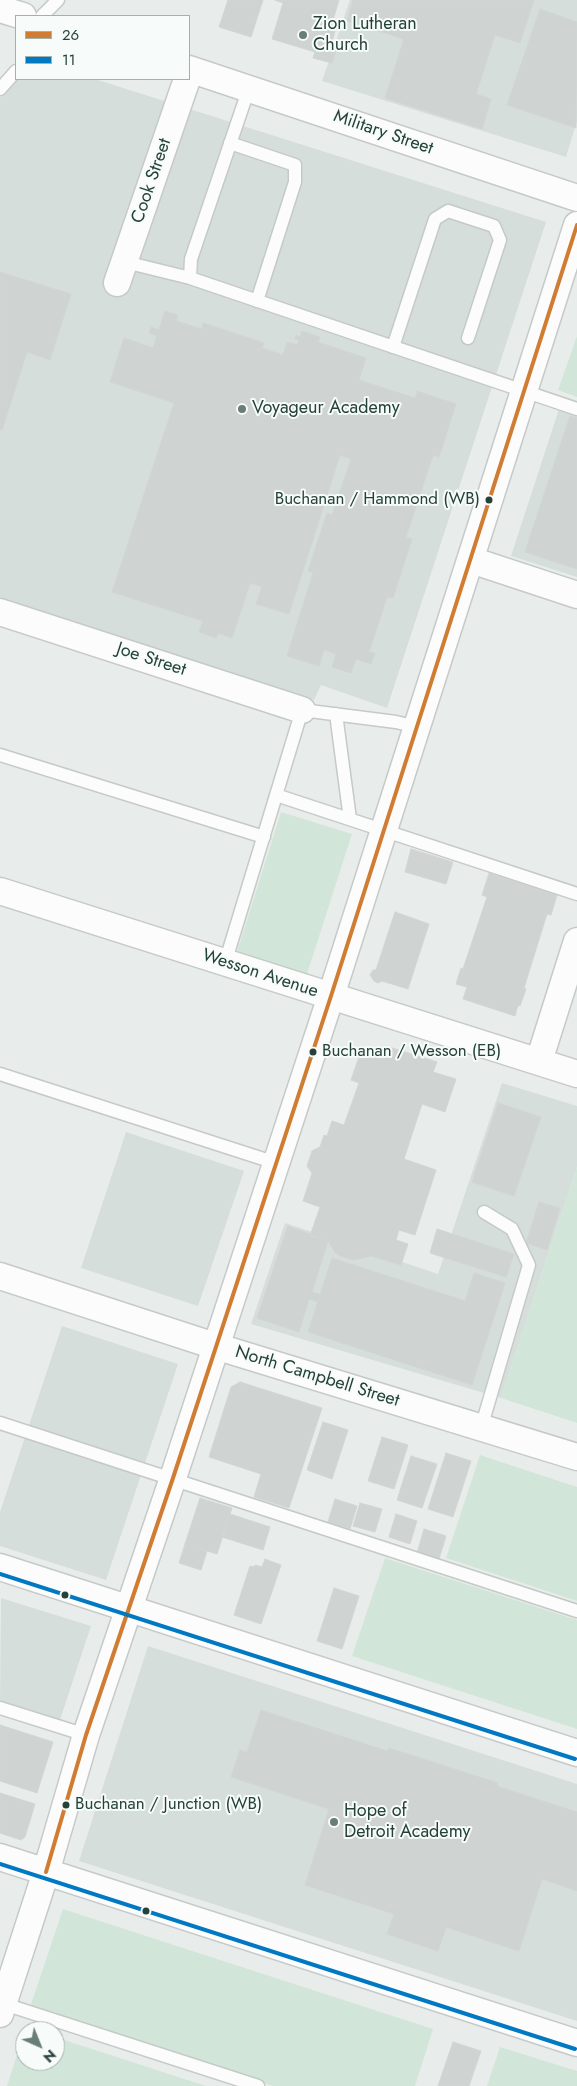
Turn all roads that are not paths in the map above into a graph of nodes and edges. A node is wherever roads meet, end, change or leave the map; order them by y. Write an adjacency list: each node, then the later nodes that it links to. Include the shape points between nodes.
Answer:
1 (58, 0): 4 (lane)
2 (0, 9): 3 (street)
3 (20, 15)
4 (43, 15)
5 (15, 72): 9 (lane)
6 (190, 73): 8 (street, Military Street)
7 (185, 80): 13 (street, Cook Street)
8 (249, 88): 10 (lane); 11 (street, Military Street)
9 (0, 89)
10 (230, 142): 14 (lane, via 191,259); 15 (lane, via 295,165 295,182)
11 (577, 198)
12 (577, 225): 18 (street)
13 (121, 272): 14 (lane)
14 (190, 278): 15 (lane)
15 (257, 301): 17 (lane)
16 (468, 338): 17 (lane, via 500,240 494,226 448,211 435,219)
17 (393, 347): 18 (lane)
18 (524, 393): 19 (lane); 20 (street)
19 (577, 409)
20 (471, 560): 21 (street); 25 (street)
21 (577, 595)
22 (0, 612): 23 (street, Joe Street)
23 (302, 710): 24 (lane); 27 (lane)
24 (336, 714): 25 (lane); 28 (lane)
25 (417, 727): 29 (street)
26 (0, 755): 30 (lane)
27 (276, 795): 28 (lane); 30 (lane)
28 (350, 819): 29 (lane)
29 (384, 830): 32 (lane); 35 (street)
30 (264, 837): 34 (lane)
31 (0, 891): 34 (street, Wesson Avenue)
32 (577, 894)
33 (577, 941): 36 (street)
34 (226, 963): 35 (street, Wesson Avenue)
35 (330, 996): 36 (street, Wesson Avenue); 39 (street)
36 (538, 1062): 38 (street, Wesson Avenue)
37 (0, 1074): 39 (lane)
38 (577, 1074)
39 (276, 1163): 42 (street)
40 (484, 1212): 44 (lane, via 512,1229 529,1265)
41 (0, 1276): 42 (street, North Campbell Street)
42 (215, 1346): 44 (street, North Campbell Street); 46 (street)
43 (0, 1423): 46 (lane)
44 (481, 1428): 45 (street, North Campbell Street)
45 (577, 1457)
46 (173, 1478): 48 (street); 49 (lane)
47 (0, 1567): 48 (street)
48 (129, 1609): 51 (street); 52 (street)
49 (577, 1611)
50 (0, 1708): 51 (lane)
51 (86, 1735): 54 (street)
52 (577, 1753)
53 (0, 1857): 54 (street)
54 (46, 1872): 55 (street); 56 (street)
55 (1, 2007): 57 (lane)
56 (577, 2043)
57 (258, 2086)

